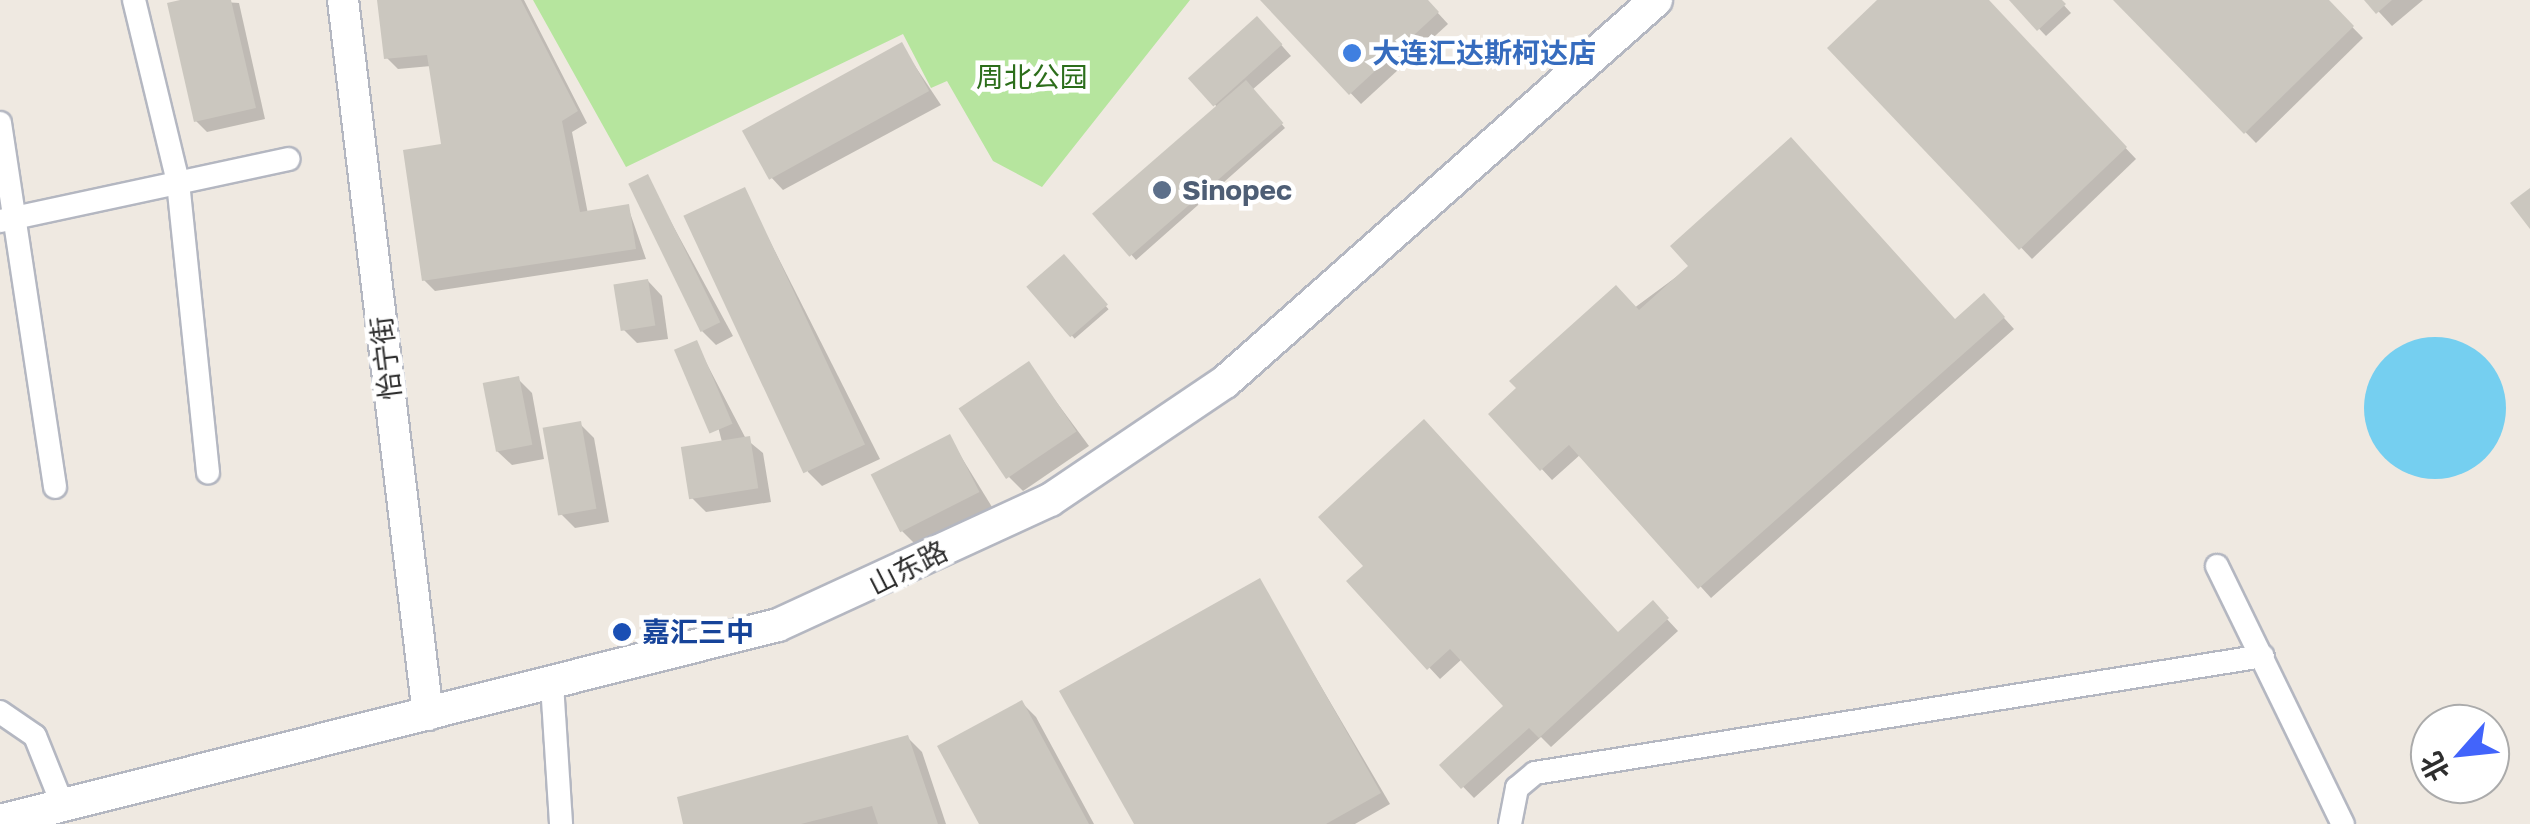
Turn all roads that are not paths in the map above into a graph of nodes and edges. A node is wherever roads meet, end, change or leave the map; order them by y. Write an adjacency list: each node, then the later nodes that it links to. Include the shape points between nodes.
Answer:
1 (134, 0): 6 (street)
2 (343, 0): 14 (street, 怡宁街)
3 (1656, 0): 12 (main road, 山东路, via 1225,382 1050,500 778,625)
4 (0, 122): 7 (street)
5 (288, 159): 6 (street)
6 (178, 182): 7 (street); 8 (street)
7 (8, 219): 9 (street)
8 (208, 472)
9 (54, 487)
10 (2217, 566): 11 (street)
11 (2263, 656): 18 (street, via 1535,773 1517,788); 19 (street)
12 (552, 684): 14 (main road, 山东路); 17 (street)
13 (0, 712): 15 (street, via 35,736)
14 (428, 716): 15 (main road, 山东路)
15 (63, 806): 16 (main road, 山东路)
16 (4, 821)
17 (560, 824)
18 (1510, 824)
19 (2343, 824)

